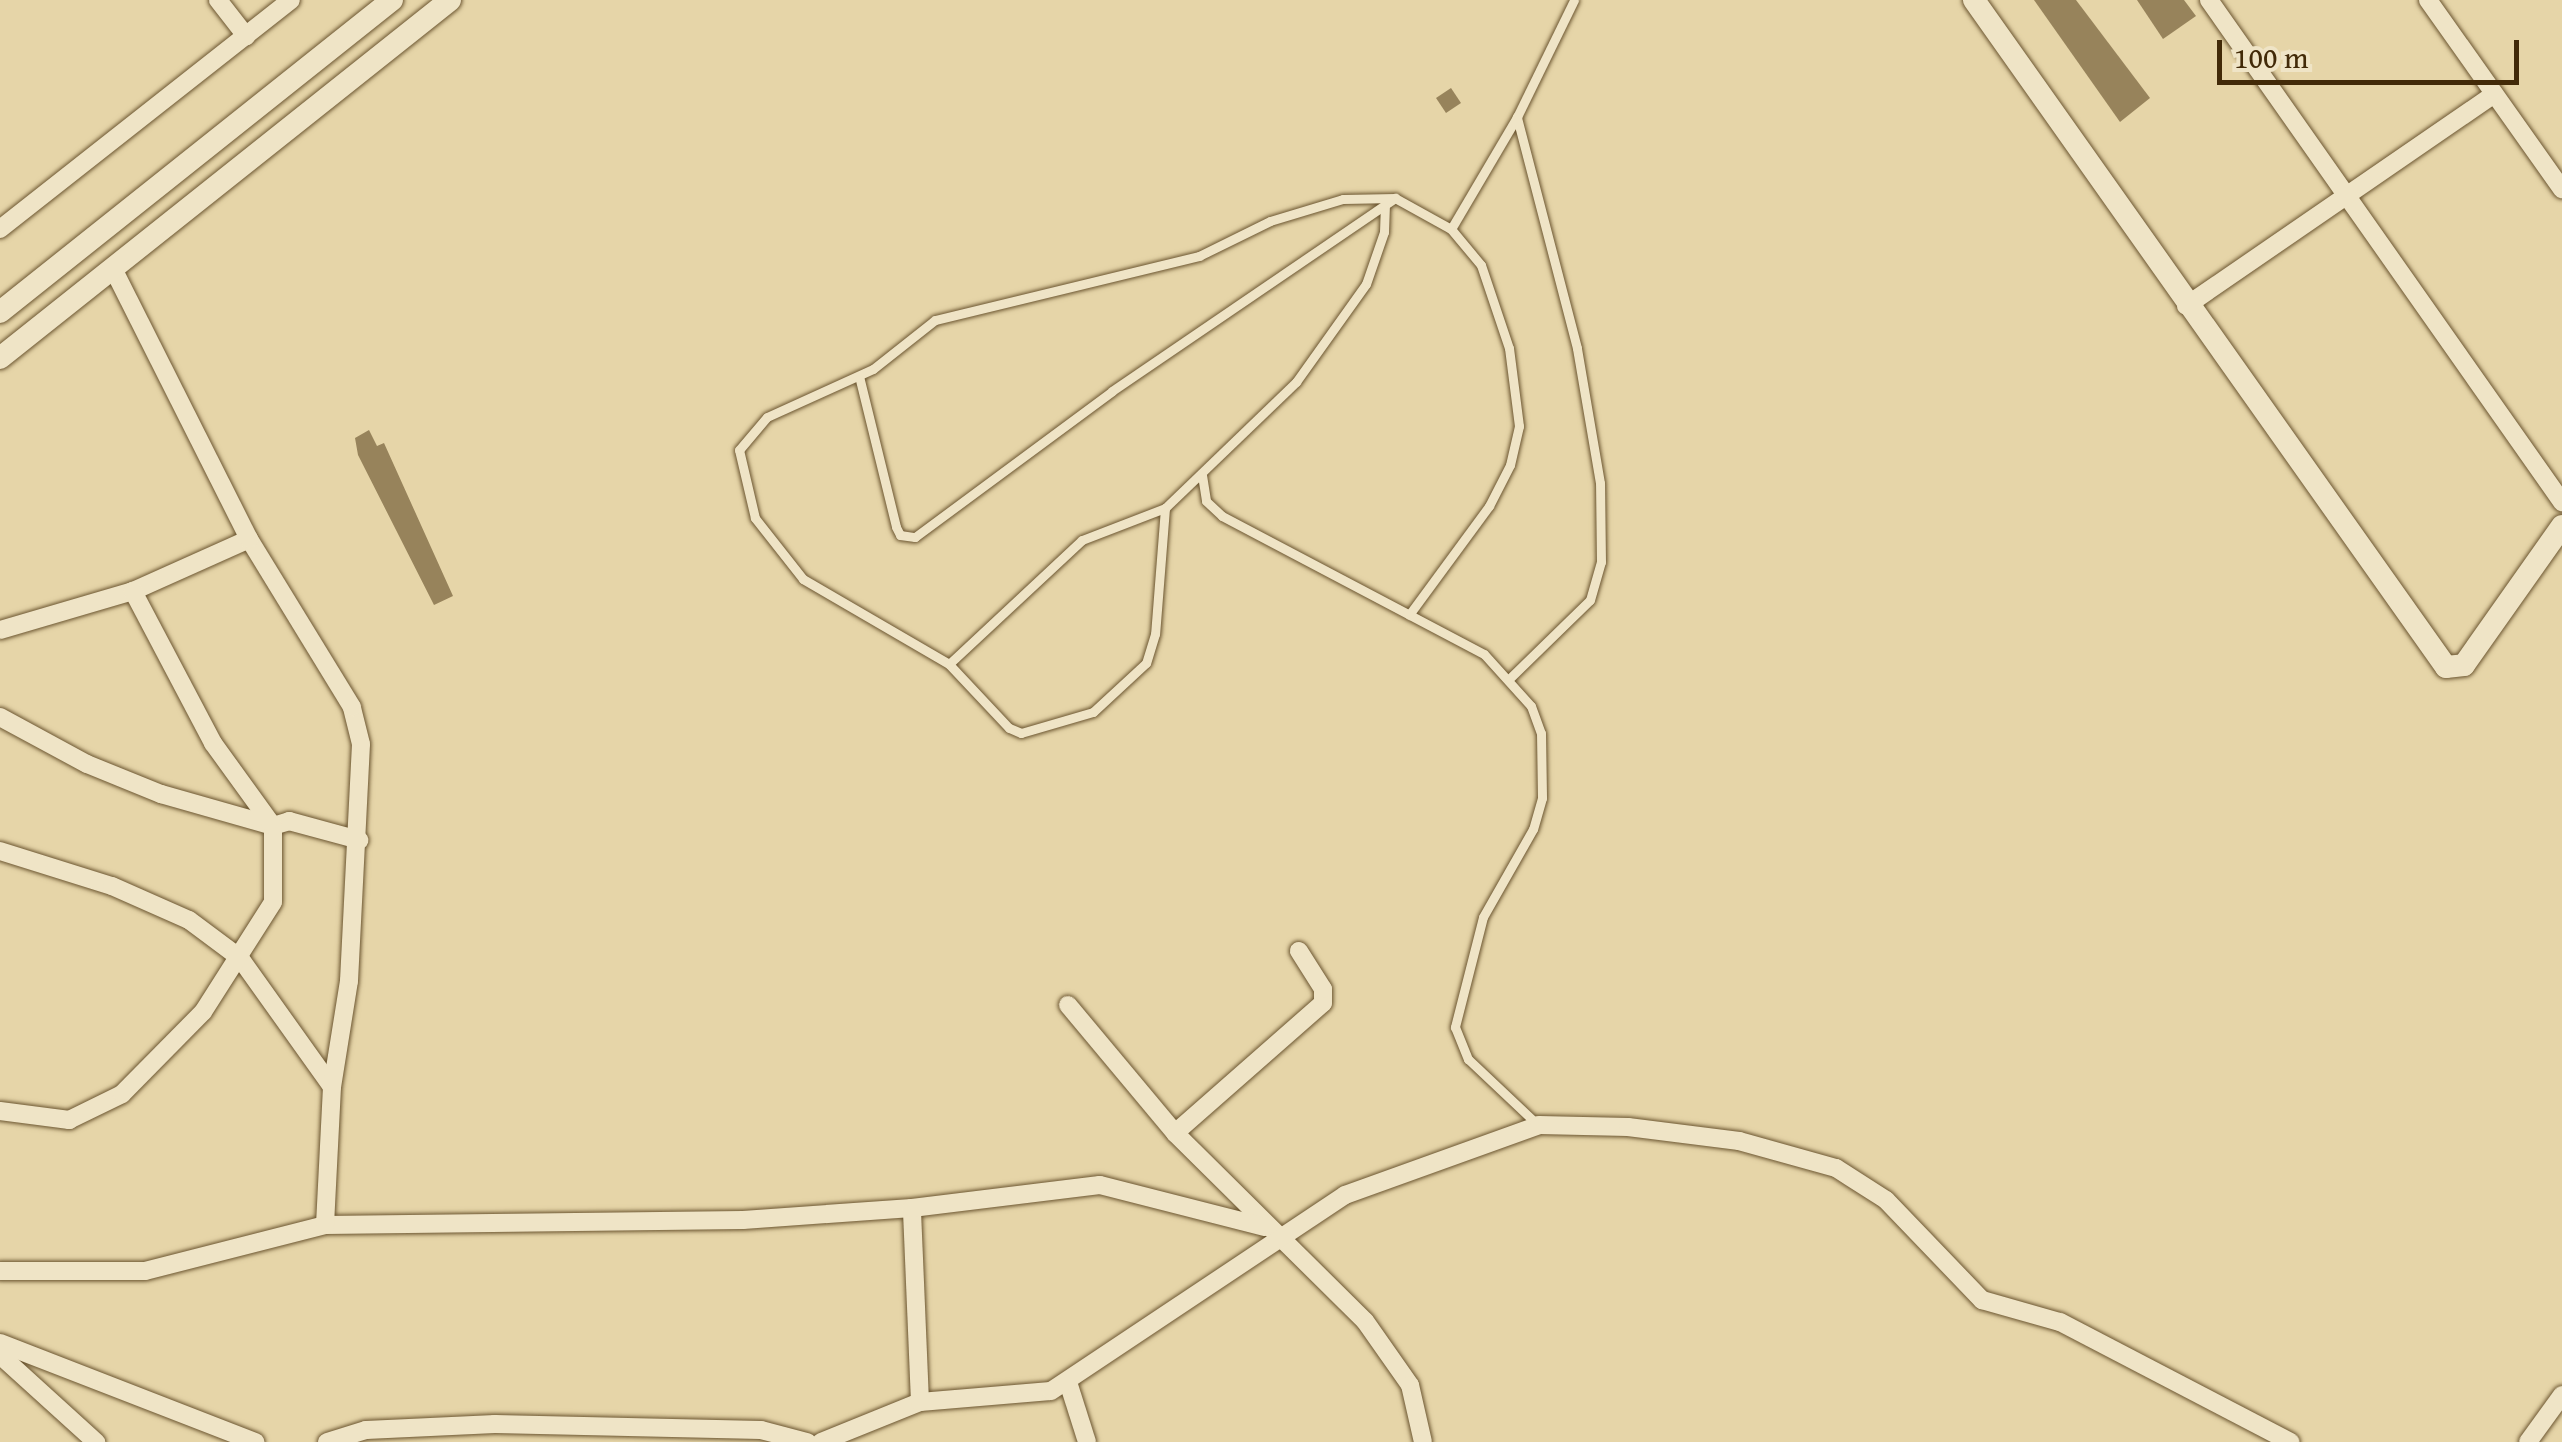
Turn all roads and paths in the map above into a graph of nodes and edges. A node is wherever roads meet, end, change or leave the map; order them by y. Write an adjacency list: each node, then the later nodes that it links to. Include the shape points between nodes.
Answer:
1 (218, 0): 9 (street)
2 (291, 0): 9 (street)
3 (392, 0): 12 (main road)
4 (450, 0): 13 (main road)
5 (1574, 0): 11 (lane)
6 (1974, 0): 21 (main road)
7 (2209, 0): 16 (street)
8 (2428, 0): 10 (street)
9 (246, 36): 19 (street)
10 (2494, 94): 14 (street); 16 (street)
11 (1518, 117): 18 (lane); 34 (lane, via 1577,348 1600,483 1602,562 1590,600)
12 (230, 129): 13 (main road); 22 (main road)
13 (252, 156): 20 (main road)
14 (2562, 188)
15 (1396, 198): 17 (lane); 18 (lane); 24 (lane, via 1343,199 1270,221 1199,256 935,320)
16 (2344, 201): 21 (street); 26 (street)
17 (1384, 206): 24 (lane, via 1112,391 915,537 900,536 896,528); 25 (lane, via 1377,258 1343,323 1296,382)
18 (1450, 228): 31 (lane, via 1480,265 1501,314 1519,426 1510,465 1489,506)
19 (0, 229)
20 (113, 268): 23 (main road); 29 (street)
21 (2186, 306): 28 (main road, via 2446,667 2464,665)
22 (0, 312)
23 (0, 358)
24 (860, 376): 33 (lane, via 753,428 739,450 742,482 755,518 803,579)
25 (1202, 475): 27 (lane); 31 (lane, via 1206,502 1222,516)
26 (2562, 502)
27 (1166, 508): 33 (lane, via 1082,540); 33 (lane, via 1155,634 1146,663 1092,712 1021,733)
28 (2562, 526)
29 (248, 539): 30 (street); 37 (street, via 352,707 361,744)
30 (133, 591): 32 (street); 36 (street, via 213,743)
31 (1408, 615): 34 (lane, via 1484,654)
32 (0, 630)
33 (950, 664)
34 (1510, 677): 44 (lane, via 1542,733 1542,798 1534,829 1483,917 1455,1027 1468,1060)
35 (0, 716): 36 (street, via 144,787)
36 (273, 826): 37 (street, via 289,821); 40 (street, via 273,902)
37 (359, 840): 42 (street, via 349,981)
38 (0, 851): 40 (street, via 169,909)
39 (1299, 951): 45 (street, via 1323,989 1323,1003)
40 (240, 958): 42 (street); 43 (street, via 190,1026 122,1094 69,1120)
41 (1068, 1005): 45 (street)
42 (332, 1087): 47 (street)
43 (0, 1111)
44 (1538, 1126): 48 (street, via 1386,1176); 62 (street, via 1628,1126 1739,1140 1836,1168 1886,1200 1982,1300 2060,1322)
45 (1176, 1134): 48 (street)
46 (912, 1208): 47 (street, via 743,1220); 48 (street, via 1100,1185); 53 (street)
47 (325, 1225): 49 (street, via 145,1271)
48 (1271, 1234): 52 (street); 61 (street, via 1340,1294 1401,1370)
49 (0, 1271)
50 (0, 1343): 56 (street)
51 (0, 1355): 55 (street)
52 (1068, 1382): 53 (street, via 1035,1395); 60 (street)
53 (920, 1402): 59 (street)
54 (2559, 1406): 63 (street)
55 (96, 1442)
56 (255, 1442)
57 (328, 1442): 58 (street, via 366,1430 496,1424 761,1430)
58 (807, 1442)
59 (821, 1442)
60 (1086, 1442)
61 (1423, 1442)
62 (2291, 1442)
63 (2528, 1442)

